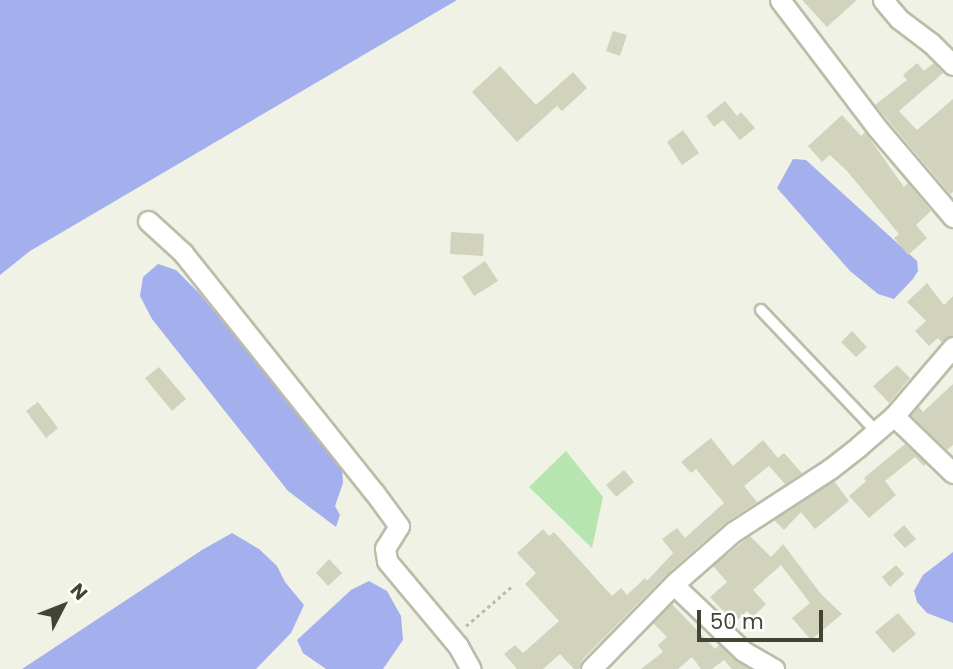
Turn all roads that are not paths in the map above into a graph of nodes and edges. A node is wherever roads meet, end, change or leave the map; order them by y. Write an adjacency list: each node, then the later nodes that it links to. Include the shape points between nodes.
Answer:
1 (780, 0): 4 (street, via 878,129)
2 (883, 0): 3 (street)
3 (953, 65)
4 (953, 217)
5 (148, 221): 12 (street, via 183,253 399,526 384,548 387,561 453,638)
6 (761, 310): 9 (lane)
7 (953, 348): 8 (street)
8 (894, 416): 9 (street); 10 (street)
9 (876, 431): 11 (street, via 830,469 733,532)
10 (953, 472)
11 (674, 585): 13 (street); 14 (street, via 743,651)
12 (471, 669)
13 (591, 669)
14 (774, 669)

